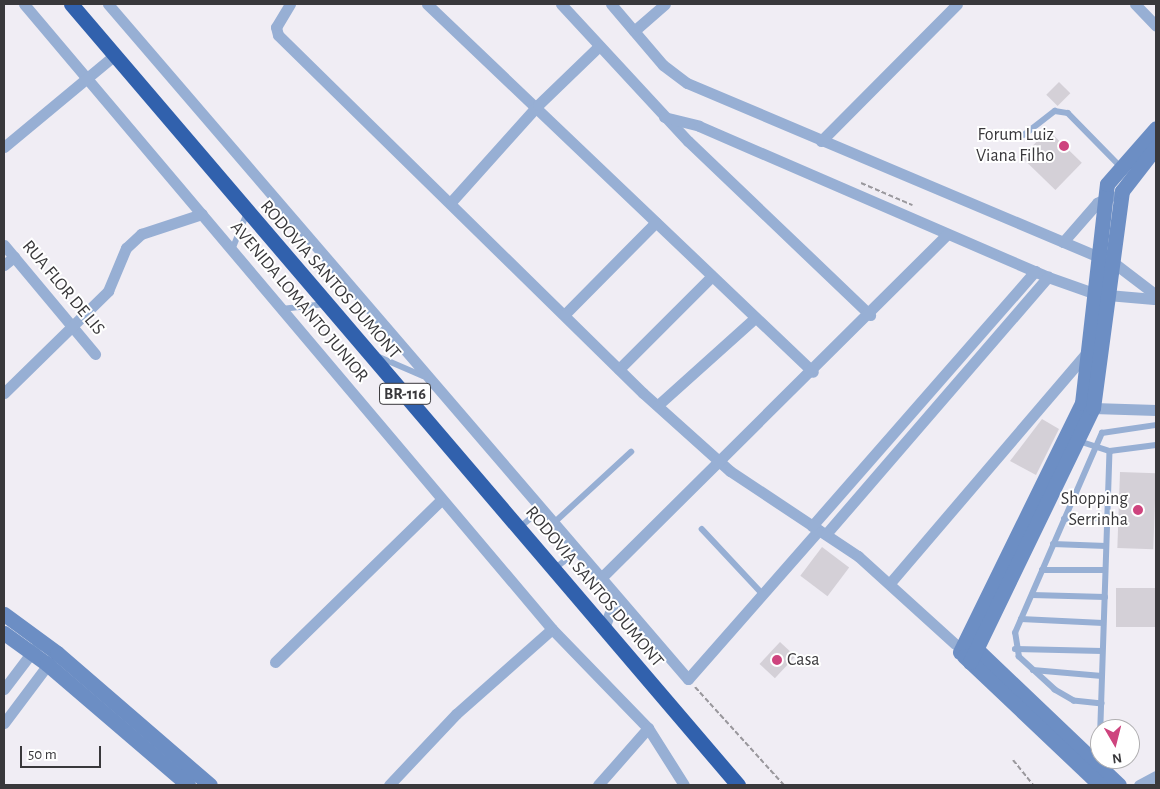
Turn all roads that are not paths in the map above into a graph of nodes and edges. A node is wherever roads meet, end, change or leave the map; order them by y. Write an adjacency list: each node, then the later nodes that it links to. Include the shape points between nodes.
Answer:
1 (24, 4): 15 (street, AVENIDA LOMANTO JUNIOR)
2 (71, 4): 14 (highway, RODOVIA SANTOS DUMONT / BR-116)
3 (108, 4): 54 (street)
4 (290, 4): 26 (street, via 276,26 278,35)
5 (427, 4): 16 (street)
6 (561, 4): 13 (street)
7 (612, 4): 12 (street)
8 (665, 4): 12 (street)
9 (957, 4): 20 (street)
10 (1135, 4): 11 (street)
11 (1156, 26)
12 (634, 31): 20 (street, via 663,65 687,83)
13 (599, 46): 16 (street); 17 (street)
14 (115, 55): 15 (street); 28 (highway, RODOVIA SANTOS DUMONT / BR-116)
15 (86, 77): 21 (street); 27 (street, AVENIDA LOMANTO JUNIOR)
16 (538, 105): 26 (street); 29 (street)
17 (664, 117): 30 (street, via 700,126); 46 (street)
18 (1156, 128): 23 (street)
19 (1024, 135): 23 (lane, via 1055,111 1068,113)
20 (821, 141): 31 (street)
21 (4, 147)
22 (1156, 148): 24 (street)
23 (1121, 168): 25 (street, via 1107,184)
24 (1122, 191): 25 (street); 35 (street)
25 (1107, 198): 31 (street, via 1097,203); 35 (street)
26 (451, 202): 45 (street)
27 (202, 214): 33 (street, AVENIDA LOMANTO JUNIOR); 48 (street, via 141,234 126,248 108,291)
28 (247, 214): 33 (lane); 43 (highway, RODOVIA SANTOS DUMONT / BR-116)
29 (656, 222): 38 (street); 45 (street)
30 (947, 234): 37 (street); 46 (street)
31 (1063, 242): 35 (street)
32 (4, 245): 34 (street, RUA FLOR DE LIS)
33 (232, 250): 44 (street, AVENIDA LOMANTO JUNIOR)
34 (14, 257): 36 (street); 48 (street, RUA FLOR DE LIS)
35 (1108, 261): 40 (street); 41 (street)
36 (4, 266)
37 (1035, 271): 39 (street); 72 (street)
38 (711, 277): 47 (street); 52 (street)
39 (1048, 278): 40 (street); 72 (street)
40 (1103, 295): 42 (street); 49 (street); 57 (street)
41 (1156, 296)
42 (1156, 300)
43 (330, 303): 44 (lane); 50 (highway, RODOVIA SANTOS DUMONT / BR-116)
44 (282, 310): 65 (street, AVENIDA LOMANTO JUNIOR)
45 (565, 314): 52 (street)
46 (870, 315): 53 (street)
47 (755, 318): 53 (street); 56 (street)
48 (74, 328): 51 (street, RUA FLOR DE LIS); 55 (street)
49 (1089, 350): 57 (street); 80 (street)
50 (370, 352): 54 (lane); 70 (highway, RODOVIA SANTOS DUMONT / BR-116)
51 (95, 354)
52 (619, 369): 56 (street)
53 (813, 372): 64 (street)
54 (430, 379): 66 (street)
55 (4, 393)
56 (658, 405): 64 (street)
57 (1088, 405): 58 (street); 60 (street)
58 (1156, 410)
59 (1156, 425): 60 (lane, via 1113,428)
60 (1079, 440): 62 (lane); 68 (lane); 92 (street)
61 (1156, 445): 62 (lane)
62 (1110, 451): 67 (lane)
63 (631, 452): 69 (lane)
64 (720, 464): 72 (street); 79 (street)
65 (441, 500): 89 (street, AVENIDA LOMANTO JUNIOR); 97 (street)
66 (544, 507): 69 (street); 70 (lane)
67 (1107, 518): 68 (lane); 74 (lane)
68 (1064, 519): 73 (lane)
69 (556, 521): 75 (street)
70 (519, 528): 76 (highway, RODOVIA SANTOS DUMONT / BR-116)
71 (702, 529): 81 (lane)
72 (819, 530): 80 (street); 81 (street)
73 (1053, 544): 74 (lane); 77 (lane)
74 (1106, 546): 78 (lane)
75 (581, 550): 76 (lane); 79 (street)
76 (554, 569): 88 (highway, RODOVIA SANTOS DUMONT / BR-116)
77 (1042, 570): 78 (lane); 82 (lane)
78 (1105, 570): 83 (lane)
79 (601, 578): 84 (street)
80 (890, 583): 92 (street)
81 (761, 592): 84 (street, via 688,679)
82 (1032, 596): 83 (lane); 86 (lane)
83 (1105, 597): 87 (lane)
84 (615, 598): 88 (street)
85 (4, 614): 91 (street)
86 (1021, 619): 87 (lane); 93 (lane)
87 (1103, 623): 94 (lane)
88 (604, 628): 113 (highway, RODOVIA SANTOS DUMONT / BR-116)
89 (552, 629): 105 (street, AVENIDA LOMANTO JUNIOR); 110 (street, via 456,714)
90 (4, 633): 95 (street)
91 (40, 640): 95 (street); 96 (street)
92 (966, 650): 106 (street)
93 (1015, 650): 94 (lane); 99 (lane)
94 (1102, 651): 100 (lane)
95 (31, 653): 98 (street); 101 (street)
96 (58, 653): 98 (street); 109 (street)
97 (275, 662)
98 (47, 664): 104 (street); 108 (street)
99 (1033, 670): 100 (lane); 102 (lane, via 1064,697)
100 (1102, 676): 102 (lane)
101 (4, 689)
102 (1102, 704): 103 (lane)
103 (1101, 719)
104 (4, 724)
105 (648, 728): 111 (street); 112 (street, AVENIDA LOMANTO JUNIOR)
106 (1099, 775): 114 (street)
107 (1156, 776): 115 (street)
108 (188, 785)
109 (210, 785)
110 (389, 785)
111 (598, 785)
112 (684, 785)
113 (738, 785)
114 (1119, 785)
115 (1139, 785)

